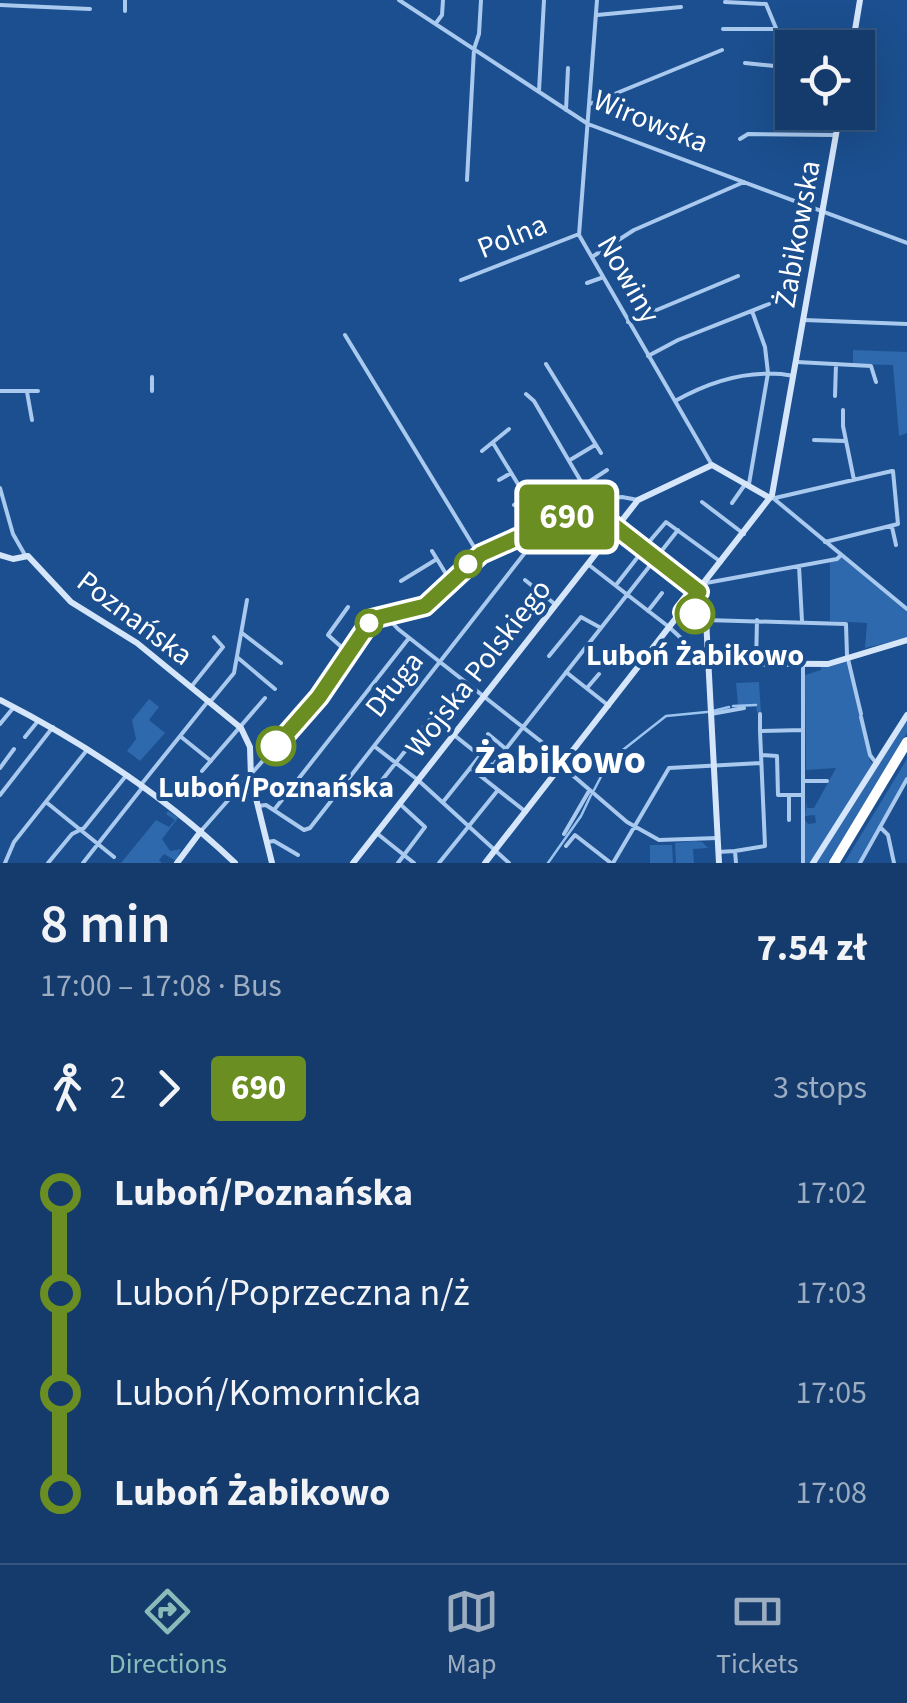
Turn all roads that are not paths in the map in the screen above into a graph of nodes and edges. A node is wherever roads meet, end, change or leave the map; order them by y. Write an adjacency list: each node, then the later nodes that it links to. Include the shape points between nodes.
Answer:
1 (56, 0): 13 (street)
2 (90, 0): 13 (street, via 90,10)
3 (125, 0): 14 (street)
4 (399, 0): 16 (street, Wirowska)
5 (443, 0): 16 (street)
6 (481, 0): 20 (street)
7 (544, 0): 25 (street)
8 (597, 0): 15 (street)
9 (860, 0): 19 (street)
10 (726, 2): 17 (street, via 764,3)
11 (0, 5): 13 (street)
12 (682, 7): 15 (street)
13 (56, 8)
14 (125, 11)
15 (596, 16): 26 (street, Nowiny)
16 (436, 24): 20 (street, Wirowska)
17 (776, 29): 18 (street)
18 (723, 30)
19 (855, 30)
20 (474, 49): 25 (street, Wirowska); 32 (street)
21 (722, 50): 26 (street)
22 (745, 63): 23 (street)
23 (775, 67)
24 (568, 68): 27 (street)
25 (539, 91): 27 (street, Wirowska)
26 (590, 104): 28 (street, Nowiny)
27 (566, 110): 28 (street, Wirowska)
28 (588, 124): 33 (street, Wirowska); 35 (street, Nowiny)
29 (837, 130): 30 (street, Żabikowska)
30 (836, 135): 31 (street); 34 (street, Żabikowska)
31 (740, 139)
32 (467, 180)
33 (744, 182): 34 (street, Wirowska); 37 (street, via 634,230)
34 (823, 212): 36 (street, Wirowska); 44 (street, Żabikowska)
35 (578, 234): 37 (street, Nowiny); 40 (street, Polna)
36 (907, 243)
37 (590, 259): 39 (street, Nowiny)
38 (738, 276): 45 (street)
39 (601, 278): 41 (street); 45 (street, Nowiny)
40 (463, 281)
41 (587, 283)
42 (769, 304): 43 (street)
43 (752, 311): 48 (street); 52 (street)
44 (804, 320): 46 (street); 49 (street, Żabikowska)
45 (628, 322): 48 (street, Nowiny)
46 (907, 324)
47 (346, 334): 100 (street)
48 (648, 356): 62 (street, Nowiny)
49 (796, 362): 51 (street); 54 (street, Żabikowska)
50 (546, 364): 69 (street)
51 (836, 364): 55 (street, via 872,366); 61 (street)
52 (768, 372): 54 (street); 62 (street, via 733,376); 79 (street)
53 (152, 376): 57 (street)
54 (794, 376): 82 (street, Żabikowska)
55 (876, 382)
56 (0, 391): 58 (street)
57 (152, 391)
58 (27, 392): 59 (street); 64 (street)
59 (38, 392)
60 (526, 394): 72 (street)
61 (835, 396)
62 (675, 402): 73 (street, Nowiny)
63 (844, 410): 67 (street)
64 (32, 420)
65 (509, 429): 68 (street)
66 (814, 440): 67 (street)
67 (846, 440): 77 (street)
68 (492, 443): 70 (street); 75 (street)
69 (595, 445): 71 (street); 72 (street)
70 (482, 451)
71 (600, 453)
72 (570, 460): 78 (street)
73 (712, 465): 79 (street); 83 (street)
74 (608, 470): 78 (street)
75 (511, 473): 76 (street); 81 (street)
76 (499, 480)
77 (854, 480): 82 (street); 90 (street, via 894,470 900,522)
78 (584, 484): 85 (street)
79 (748, 484): 82 (street); 86 (street)
80 (0, 488): 103 (street, Poznańska)
81 (526, 498): 87 (street); 89 (street)
82 (771, 498): 94 (street); 95 (street)
83 (637, 499): 85 (street); 91 (street, Wojska Polskiego)
84 (702, 502): 94 (street)
85 (595, 503): 88 (street); 89 (street)
86 (732, 503)
87 (514, 505)
88 (600, 514): 91 (street); 96 (street)
89 (544, 527): 93 (street)
90 (892, 527): 95 (street); 97 (street)
91 (616, 528): 98 (street); 107 (street, Wojska Polskiego)
92 (678, 530): 98 (street, via 664,522); 104 (street); 106 (street)
93 (533, 532): 100 (street); 137 (street, Długa, via 532,545)
94 (744, 534): 106 (street)
95 (825, 542): 101 (street)
96 (575, 545)
97 (896, 545)
98 (644, 549): 104 (street); 113 (street)
99 (432, 551): 105 (street)
100 (479, 555): 111 (street)
101 (841, 555): 108 (street); 120 (street)
102 (0, 556): 103 (street)
103 (25, 556): 143 (street, Poznańska, via 71,602)
104 (656, 558): 114 (street); 116 (street)
105 (437, 559): 110 (street); 111 (street)
106 (722, 562): 112 (street)
107 (588, 564): 113 (street); 118 (street, Wojska Polskiego)
108 (799, 566): 112 (street); 125 (street)
109 (525, 580): 118 (street)
110 (401, 581)
111 (451, 582): 122 (street, via 419,609)
112 (706, 583): 114 (street)
113 (616, 586): 116 (street)
114 (699, 592): 123 (street); 127 (street)
115 (662, 593): 121 (street)
116 (628, 595): 121 (street); 126 (street)
117 (247, 600): 128 (street)
118 (556, 605): 147 (street, Wojska Polskiego)
119 (348, 607): 132 (street, via 328,635)
120 (907, 609)
121 (648, 611): 127 (street)
122 (384, 614): 130 (street); 132 (street, via 367,624)
123 (706, 620): 124 (street); 138 (street)
124 (757, 620): 125 (street); 139 (street)
125 (802, 621): 135 (street, via 846,624)
126 (601, 628): 133 (street, via 581,617); 141 (street)
127 (670, 629): 138 (street); 151 (street)
128 (242, 632): 134 (street); 136 (street)
129 (214, 637): 143 (street, via 223,647)
130 (409, 638): 137 (street); 207 (street)
131 (907, 640): 135 (street)
132 (348, 652): 179 (street, via 319,697)
133 (549, 656)
134 (238, 657): 145 (street); 150 (street, via 234,674)
135 (847, 658): 140 (street); 180 (street)
136 (281, 662)
137 (440, 662): 147 (street); 169 (street, Długa)
138 (708, 663): 139 (street); 154 (street)
139 (756, 664): 140 (street)
140 (803, 664): 163 (street)
141 (566, 672): 144 (street); 161 (street)
142 (599, 674): 144 (street)
143 (190, 687): 150 (street, Poznańska)
144 (587, 688): 151 (street)
145 (274, 689)
146 (452, 692): 177 (street)
147 (484, 697): 161 (street); 165 (street, Wojska Polskiego)
148 (265, 698): 159 (street)
149 (0, 700): 152 (street)
150 (210, 701): 159 (street, Poznańska); 167 (street)
151 (610, 706): 181 (street)
152 (14, 707): 157 (street); 158 (street)
153 (744, 708): 154 (street)
154 (711, 714): 182 (street)
155 (760, 714): 162 (street)
156 (907, 715): 180 (street)
157 (39, 720): 160 (street); 166 (street)
158 (0, 724)
159 (240, 726): 176 (street); 179 (street)
160 (53, 727): 172 (street); 197 (street)
161 (522, 728): 171 (street); 181 (street)
162 (760, 730): 163 (street); 174 (street)
163 (804, 730): 192 (street)
164 (488, 734): 171 (street)
165 (454, 735): 175 (street); 191 (street, Wojska Polskiego)
166 (25, 736)
167 (180, 736): 176 (street); 194 (street)
168 (907, 742): 244 (highway)
169 (374, 746): 177 (street); 207 (street, Długa, via 308,830)
170 (14, 749): 184 (street)
171 (506, 749): 183 (street)
172 (87, 750): 188 (street); 203 (street)
173 (907, 750): 244 (highway)
174 (761, 754): 178 (street); 200 (street, via 777,757 777,793)
175 (479, 757): 183 (street); 185 (street)
176 (211, 760): 186 (street)
177 (396, 762): 191 (street); 202 (street)
178 (761, 762): 182 (street); 222 (street, via 766,845)
179 (255, 763): 187 (street)
180 (876, 763): 243 (street)
181 (564, 764): 196 (street); 208 (street)
182 (714, 764): 211 (street, via 669,768); 217 (street)
183 (492, 766): 189 (street)
184 (0, 768)
185 (470, 768): 189 (street); 204 (street)
186 (202, 771)
187 (251, 774): 199 (street); 206 (street)
188 (125, 777): 194 (street); 213 (street)
189 (483, 778): 195 (street)
190 (907, 779): 212 (street)
191 (418, 780): 204 (street); 205 (street, Wojska Polskiego)
192 (804, 780): 193 (street); 201 (street)
193 (827, 781)
194 (140, 788): 214 (street); 219 (street)
195 (498, 790): 208 (street); 210 (street)
196 (589, 791): 211 (street); 216 (street)
197 (0, 795)
198 (208, 795): 199 (street, via 219,785)
199 (234, 795): 214 (street)
200 (789, 795): 201 (street); 209 (street)
201 (804, 795): 242 (street)
202 (367, 799)
203 (46, 802): 213 (street); 227 (street)
204 (442, 802): 210 (street)
205 (401, 805): 215 (street, Wojska Polskiego); 225 (street, via 426,827)
206 (258, 806): 207 (street); 218 (street)
207 (274, 810)
208 (526, 812): 221 (street)
209 (789, 820)
210 (468, 826): 221 (street); 236 (street)
211 (634, 826): 217 (street, via 662,841); 239 (street)
212 (880, 826): 245 (street); 246 (street)
213 (81, 830): 219 (street); 228 (street)
214 (201, 830): 230 (street); 231 (street)
215 (376, 833): 225 (street); 233 (street, Wojska Polskiego)
216 (564, 834)
217 (717, 838): 223 (street)
218 (267, 842): 224 (street); 232 (street)
219 (98, 844): 226 (street); 229 (street)
220 (566, 846): 239 (street, via 575,835)
221 (495, 851): 237 (street); 238 (street)
222 (735, 851): 223 (street); 241 (street)
223 (718, 852): 240 (street)
224 (298, 855)
225 (404, 855): 234 (street); 235 (street)
226 (114, 856)
227 (5, 863)
228 (48, 863)
229 (83, 863)
230 (177, 863)
231 (236, 863)
232 (272, 863)
233 (353, 863)
234 (398, 863)
235 (414, 863)
236 (439, 863)
237 (486, 863)
238 (509, 863)
239 (612, 863)
240 (718, 863)
241 (736, 863)
242 (803, 863)
243 (813, 863)
244 (836, 863)
245 (860, 863)
246 (894, 863)

